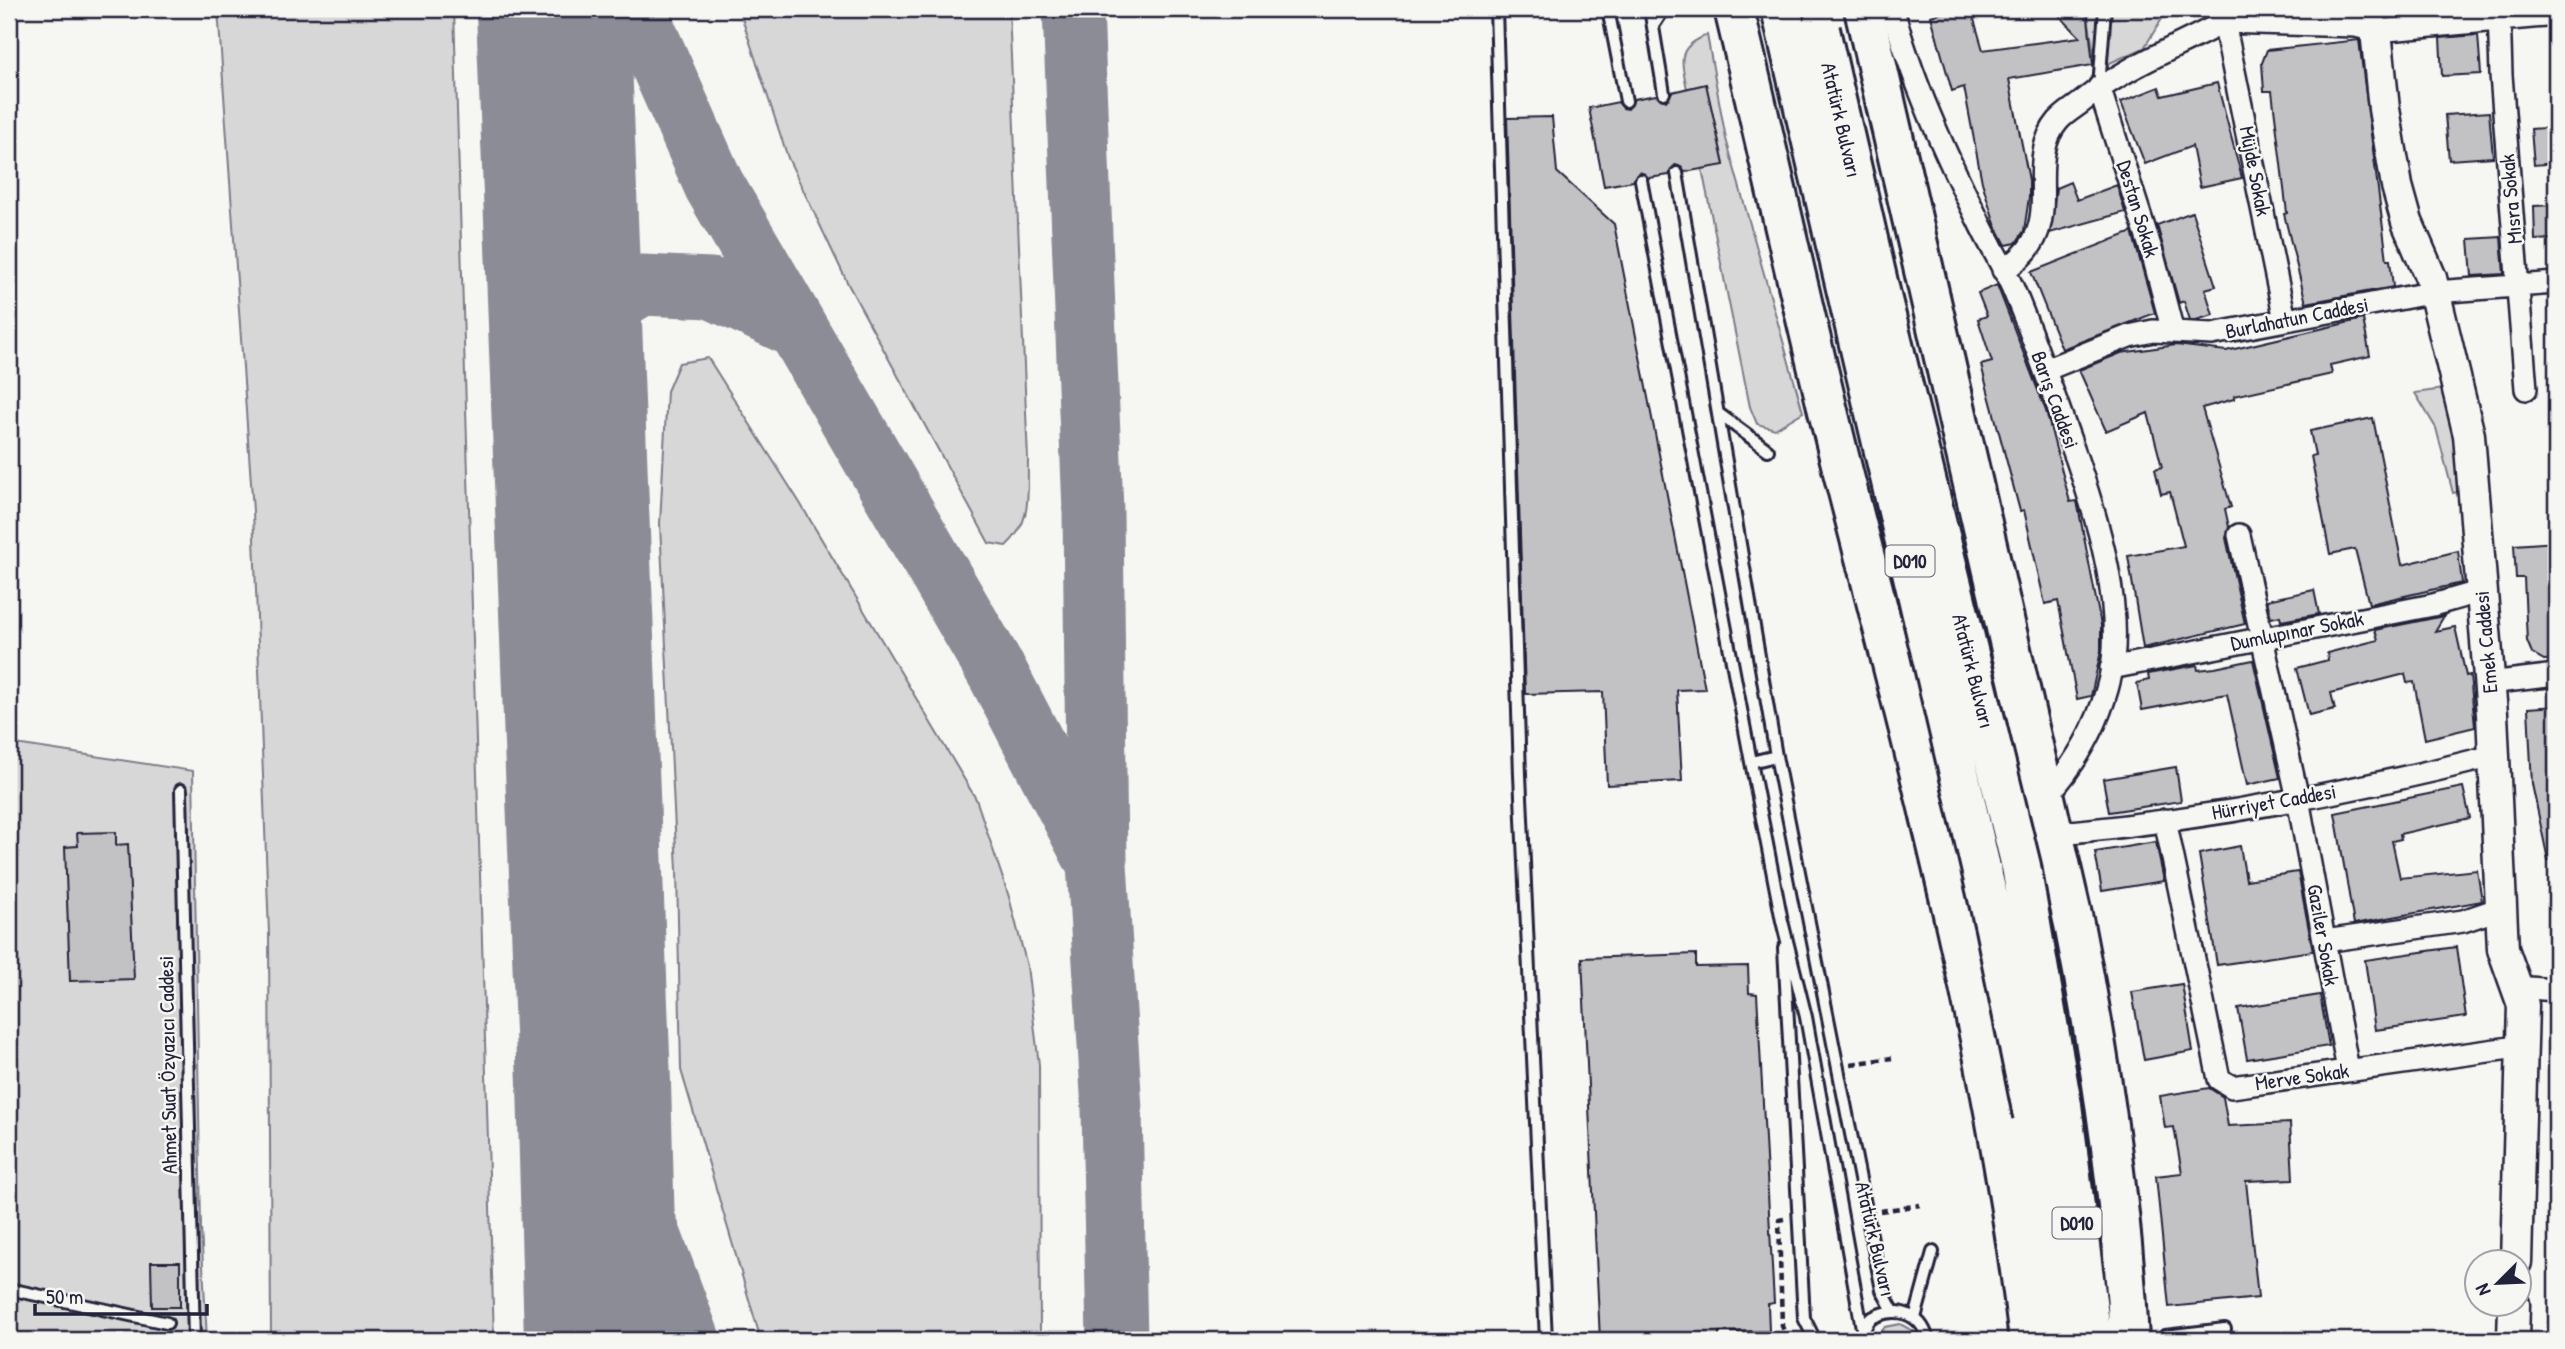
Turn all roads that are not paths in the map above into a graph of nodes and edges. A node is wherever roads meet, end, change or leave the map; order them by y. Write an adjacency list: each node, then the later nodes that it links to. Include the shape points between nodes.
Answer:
1 (1496, 9): 62 (lane, via 1519,748)
2 (1608, 9): 18 (lane)
3 (1650, 9): 14 (lane)
4 (1664, 9): 14 (lane)
5 (1734, 9): 66 (highway, via 1970,986 2019,1254)
6 (1781, 9): 51 (highway, Atatürk Bulvarı / D010, bridge, via 1995,928)
7 (1816, 9): 51 (highway, Atatürk Bulvarı / D010, bridge, via 1882,300 2021,866)
8 (1864, 9): 42 (highway)
9 (1893, 9): 21 (street, Barış Caddesi, via 1947,152)
10 (2105, 9): 16 (lane)
11 (2499, 14): 13 (street); 15 (street); 23 (street, Mısra Sokak)
12 (2227, 15): 15 (street); 16 (street); 25 (street, Müjde Sokak)
13 (2556, 15)
14 (1655, 23): 17 (lane)
15 (2376, 31): 24 (street, Emek Caddesi, via 2397,186)
16 (2099, 87): 21 (street, via 2058,121 2048,139 2040,227 2024,258); 26 (street, Destan Sokak)
17 (1664, 93)
18 (1626, 101)
19 (1677, 173): 29 (lane, Atatürk Bulvarı)
20 (1641, 180): 39 (lane, Atatürk Bulvarı)
21 (2003, 270): 27 (street, Barış Caddesi)
22 (2556, 283): 23 (street, Burlahatun Caddesi)
23 (2518, 286): 24 (street, Burlahatun Caddesi); 28 (street, Mısra Sokak)
24 (2435, 292): 25 (street, Burlahatun Caddesi); 32 (street, Emek Caddesi, via 2469,435)
25 (2285, 320): 26 (street, Burlahatun Caddesi, via 2212,334)
26 (2173, 332): 27 (street, Burlahatun Caddesi, via 2129,336)
27 (2045, 370): 34 (street, Barış Caddesi, via 2104,554 2113,628)
28 (2526, 389)
29 (1719, 415): 30 (lane); 37 (lane, Atatürk Bulvarı)
30 (1768, 450)
31 (2239, 535): 33 (street, Gaziler Sokak)
32 (2482, 591): 33 (street, Dumlupınar Sokak); 36 (street, Emek Caddesi)
33 (2265, 638): 34 (street, Dumlupınar Sokak); 41 (street, Gaziler Sokak)
34 (2111, 668): 42 (street, Barış Caddesi, via 2100,714)
35 (2556, 675): 36 (street)
36 (2489, 682): 38 (street, Emek Caddesi)
37 (1776, 756): 39 (lane); 55 (lane, Atatürk Bulvarı, via 1882,1290)
38 (2493, 756): 41 (street, Hürriyet Caddesi); 44 (street, Emek Caddesi)
39 (1751, 762): 45 (lane, Atatürk Bulvarı)
40 (181, 790): 61 (lane, Ahmet Suat Özyazıcı Caddesi)
41 (2298, 799): 43 (street, Hürriyet Caddesi); 46 (street, Gaziler Sokak)
42 (2048, 816): 43 (street, Hürriyet Caddesi); 69 (highway, via 2091,1013 2124,1260)
43 (2165, 820): 50 (street, Merve Sokak, via 2219,1079 2232,1087)
44 (2501, 908): 46 (street, via 2463,921); 47 (street, Emek Caddesi, via 2503,949)
45 (1782, 921): 59 (lane, Atatürk Bulvarı, via 1806,1017); 63 (lane, Atatürk Bulvarı, via 1804,1318)
46 (2325, 941): 50 (street, Gaziler Sokak)
47 (2515, 987): 48 (street); 49 (street, Emek Caddesi, via 2523,1005)
48 (2556, 990)
49 (2524, 1046): 50 (street, Merve Sokak); 52 (street, Emek Caddesi)
50 (2348, 1070)
51 (2047, 1110): 67 (highway, Atatürk Bulvarı / D010); 68 (highway, Atatürk Bulvarı / D010)
52 (2517, 1248)
53 (1933, 1252): 56 (lane, Atatürk Bulvarı)
54 (9, 1289): 58 (lane)
55 (1893, 1311): 56 (lane, Atatürk Bulvarı); 59 (lane, Atatürk Bulvarı, via 1870,1319)
56 (1915, 1318): 65 (lane, Atatürk Bulvarı)
57 (2514, 1318): 71 (street)
58 (167, 1323)
59 (1862, 1328): 64 (lane, Atatürk Bulvarı)
60 (2225, 1329): 70 (lane, via 2165,1336)
61 (194, 1340)
62 (1546, 1340)
63 (1815, 1340)
64 (1858, 1340)
65 (1928, 1340)
66 (2029, 1340)
67 (2057, 1340)
68 (2092, 1340)
69 (2129, 1340)
70 (2166, 1340)
71 (2513, 1340)

